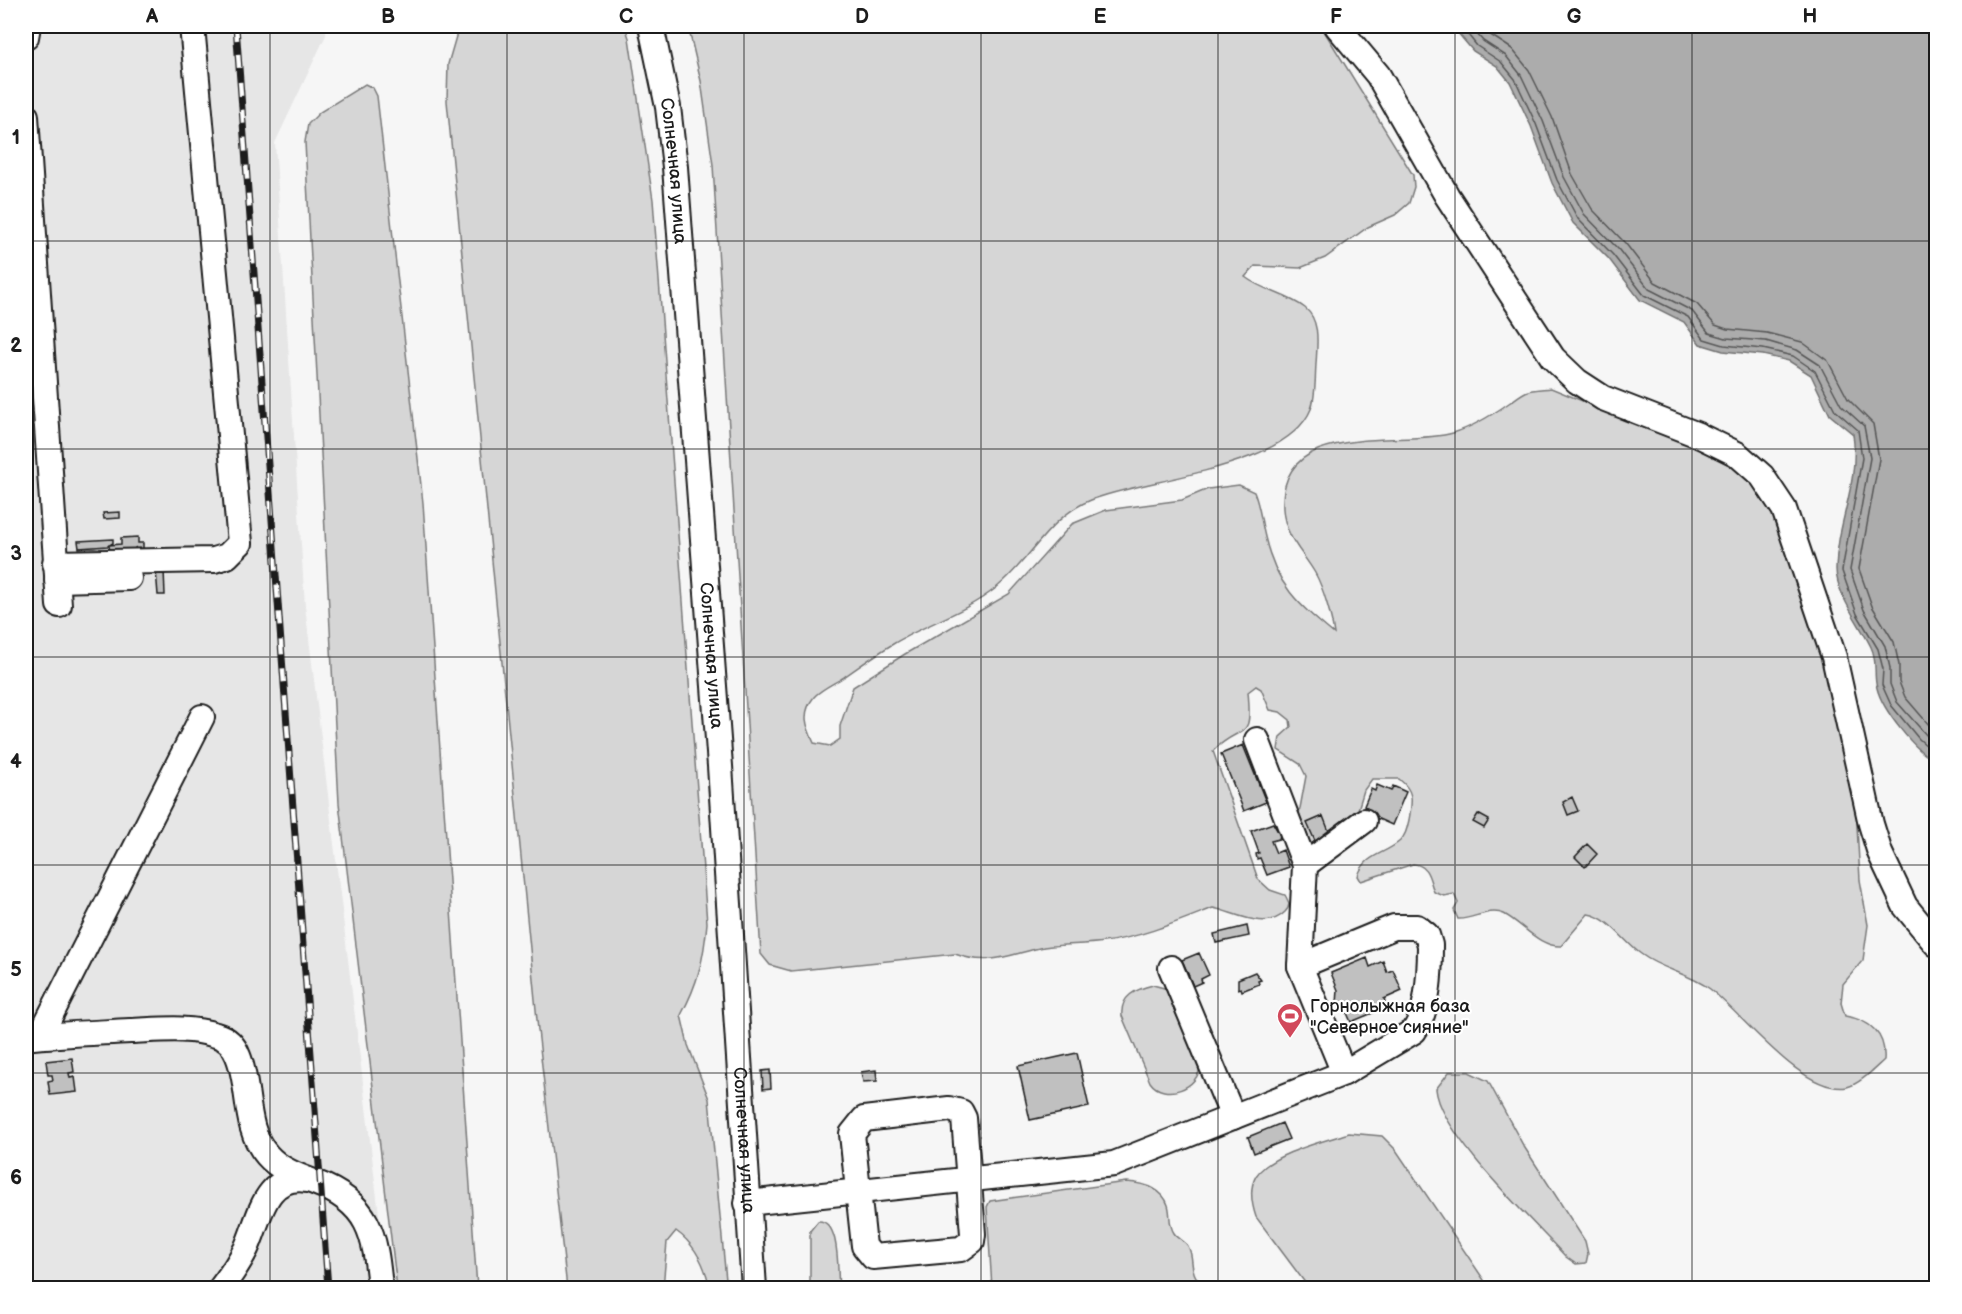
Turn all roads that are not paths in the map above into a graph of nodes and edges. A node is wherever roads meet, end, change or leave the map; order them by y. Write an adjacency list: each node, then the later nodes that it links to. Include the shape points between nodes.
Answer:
1 (28, 26): 5 (street)
2 (192, 26): 8 (street, via 240,543 227,556 214,560)
3 (651, 26): 24 (street, Солнечная улица, via 668,107 675,167 720,766)
4 (1337, 26): 15 (street, via 1378,75 1447,196 1553,358 1577,381 1604,398 1737,454 1762,476 1784,509 1834,657 1880,853 1905,906)
5 (26, 37)
6 (26, 116): 7 (street)
7 (34, 380): 8 (street)
8 (56, 572): 9 (street); 10 (street)
9 (152, 578)
10 (59, 605)
11 (202, 717): 18 (street)
12 (1257, 740): 14 (street)
13 (1364, 821): 14 (street)
14 (1305, 865): 16 (street)
15 (1936, 944)
16 (1300, 966): 19 (street); 19 (street, via 1394,927 1417,927 1428,939 1430,951 1419,1025)
17 (1171, 968): 20 (street)
18 (33, 1037): 21 (street, via 179,1029 218,1035 231,1043 238,1056 260,1145 276,1163)
19 (1344, 1072): 20 (street)
20 (1233, 1117): 22 (street, via 1114,1164)
21 (307, 1180): 25 (street, via 289,1179 270,1192 245,1252); 26 (street, via 340,1194 362,1214 373,1238)
22 (970, 1180): 23 (street); 23 (street, via 972,1241 961,1249 881,1258 868,1253 864,1246); 23 (street, via 964,1118 961,1112 948,1109 859,1122 852,1134)
23 (858, 1192): 24 (street)
24 (747, 1203): 27 (street, Солнечная улица)
25 (221, 1288)
26 (380, 1288)
27 (753, 1288)

